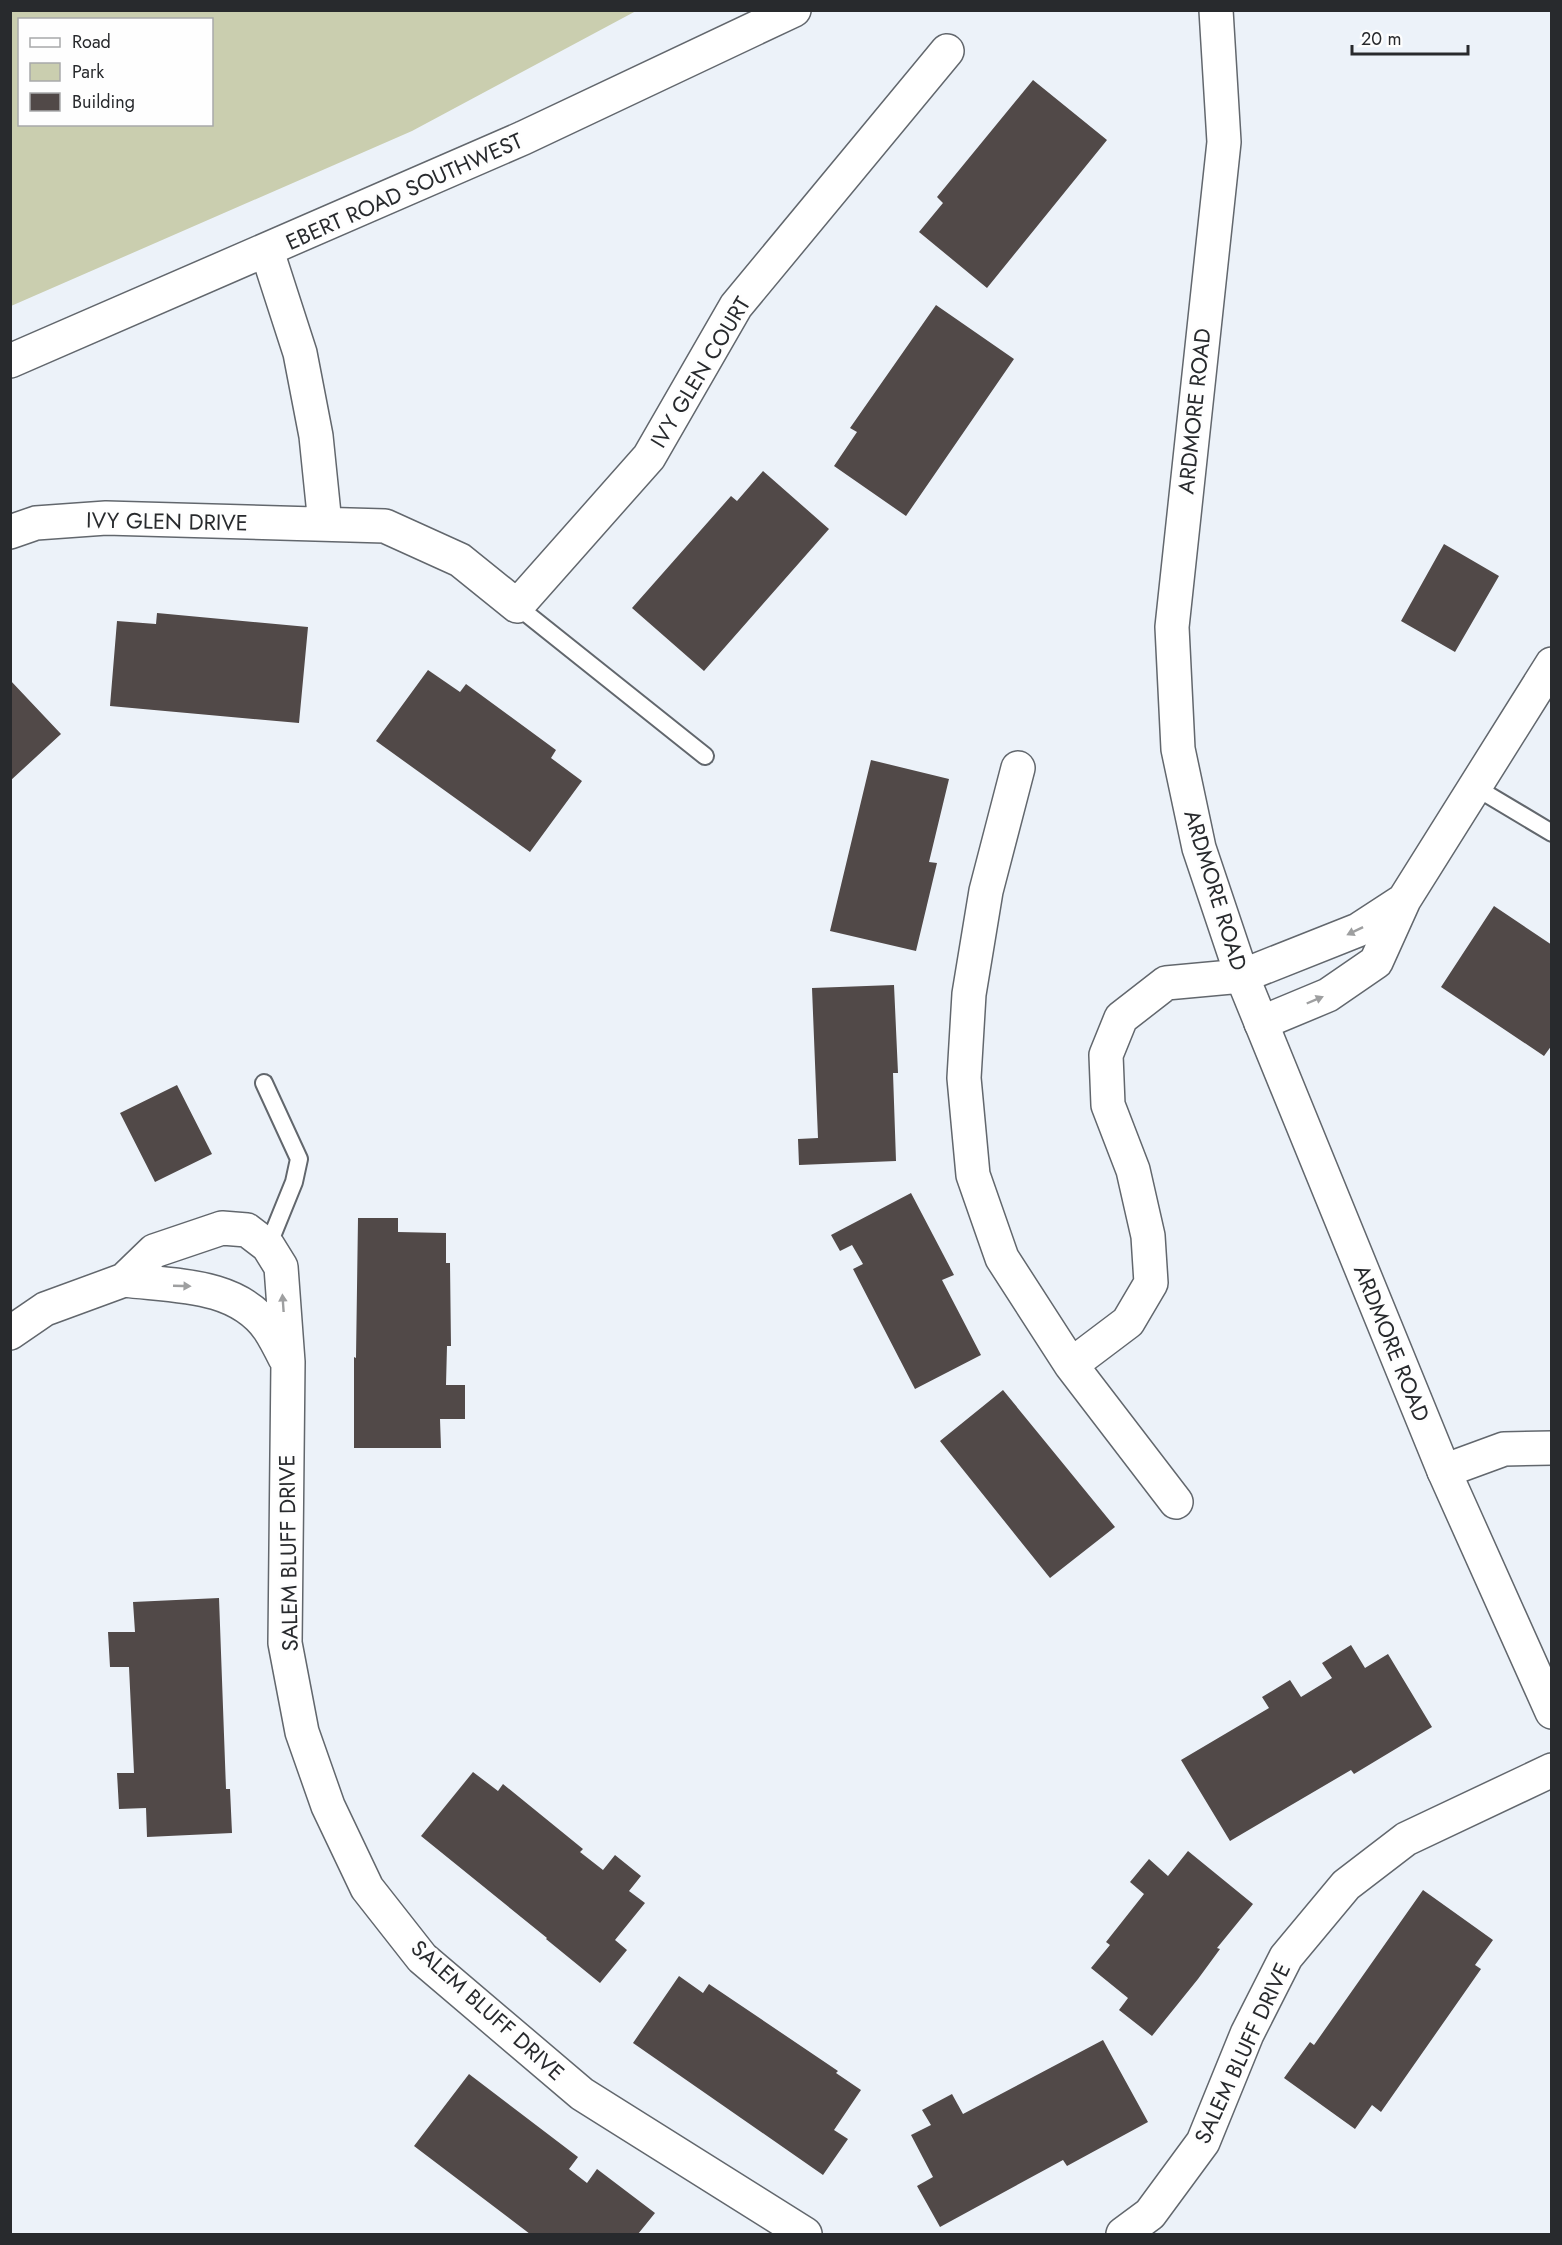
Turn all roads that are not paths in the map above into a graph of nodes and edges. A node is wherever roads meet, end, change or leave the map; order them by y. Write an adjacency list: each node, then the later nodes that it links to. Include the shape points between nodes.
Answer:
1 (794, 10): 4 (street, EBERT ROAD SOUTHWEST, via 524,138)
2 (1216, 10): 15 (street, ARDMORE ROAD, via 1224,142 1172,627 1178,749 1199,848)
3 (947, 51): 8 (street, IVY GLEN COURT, via 736,306 649,457)
4 (267, 251): 5 (street, EBERT ROAD SOUTHWEST); 6 (street, via 300,353 316,436)
5 (10, 361)
6 (325, 524): 7 (street, IVY GLEN DRIVE, via 106,518 36,523); 8 (street, IVY GLEN DRIVE, via 385,526 460,560)
7 (10, 532)
8 (517, 606): 10 (lane)
9 (1551, 663): 12 (street)
10 (705, 756)
11 (1018, 768): 22 (street, via 986,891 969,994 965,1089 973,1175 1002,1258)
12 (1474, 788): 13 (lane); 14 (street)
13 (1551, 833)
14 (1404, 900): 15 (street, one-way to 15, via 1358,930); 16 (street, one-way to 14, via 1328,994 1376,962)
15 (1242, 976): 16 (street, ARDMORE ROAD); 22 (street, via 1166,983 1121,1018 1106,1055 1108,1105 1133,1170 1148,1236 1151,1283 1128,1322)
16 (1261, 1023): 24 (street, ARDMORE ROAD)
17 (264, 1083): 18 (lane, via 299,1159 294,1182)
18 (268, 1246): 19 (street, SALEM BLUFF DRIVE, via 247,1230 222,1228 154,1251); 21 (street, SALEM BLUFF DRIVE, one-way to 18, via 281,1267)
19 (124, 1280): 20 (street, SALEM BLUFF DRIVE, via 45,1309); 21 (street, SALEM BLUFF DRIVE, one-way to 21, via 194,1286 223,1295 251,1311 269,1328)
20 (10, 1333)
21 (288, 1362): 28 (street, SALEM BLUFF DRIVE, via 285,1643 302,1732 328,1806 367,1888 422,1958 582,2094)
22 (1071, 1365): 25 (street)
23 (1551, 1448): 24 (street, via 1504,1449)
24 (1444, 1471): 26 (street, ARDMORE ROAD)
25 (1176, 1502)
26 (1551, 1712)
27 (1551, 1770): 29 (street, SALEM BLUFF DRIVE, via 1406,1839 1346,1885 1286,1957 1247,2034 1203,2142 1150,2214)
28 (805, 2235)
29 (1123, 2235)

